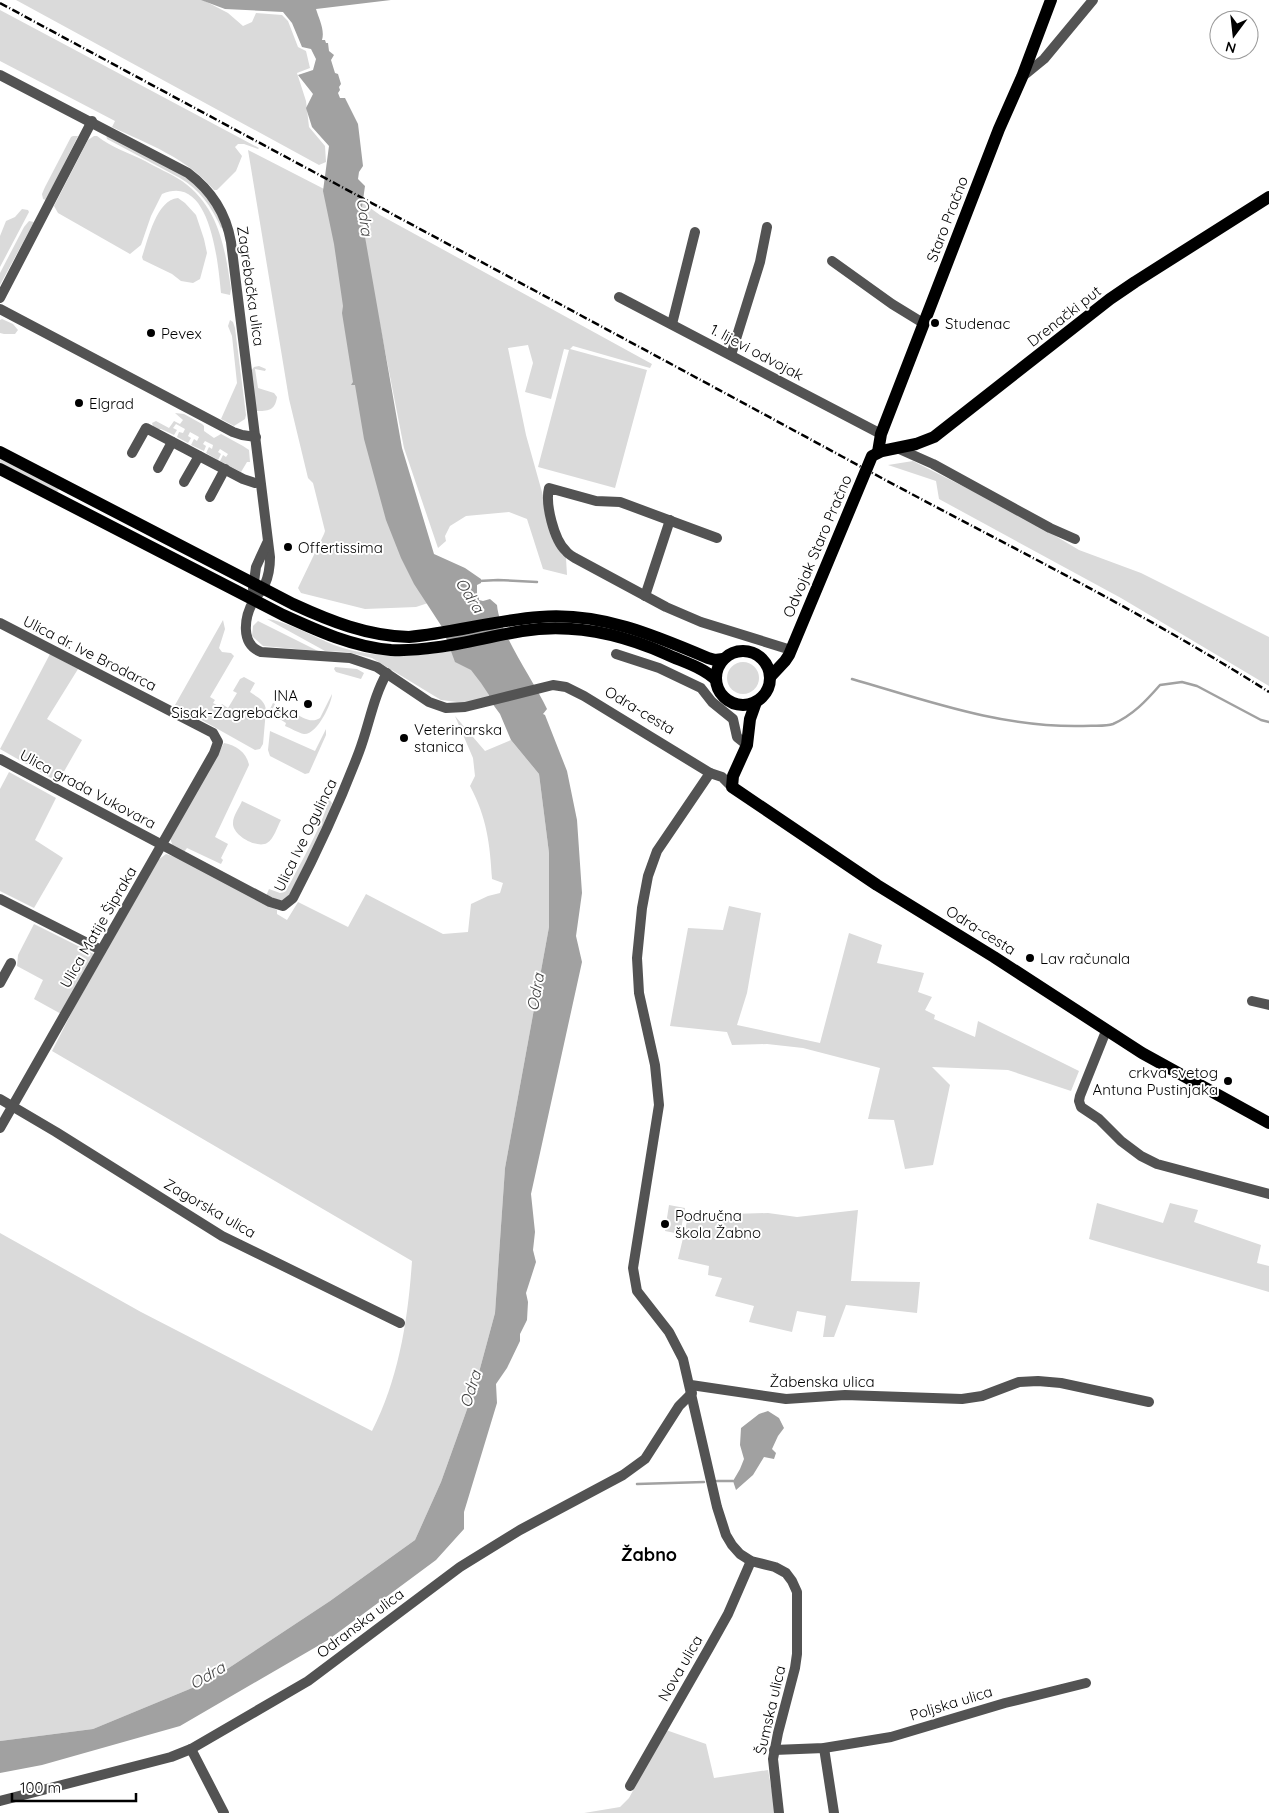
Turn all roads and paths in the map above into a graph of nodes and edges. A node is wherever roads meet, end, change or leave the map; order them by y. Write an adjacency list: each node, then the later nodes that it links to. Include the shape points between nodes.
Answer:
1 (1051, 0): 4 (main road, Staro Pračno)
2 (1093, 0): 4 (street, via 1044,59)
3 (0, 75): 5 (street, Zagrebačka ulica)
4 (1022, 77): 13 (main road, Staro Pračno, via 998,129)
5 (92, 122): 11 (street); 17 (street, Zagrebačka ulica, via 188,173 208,191 220,209 231,242)
6 (1269, 197): 19 (main road, Drenački put, via 1110,299 942,432 916,444)
7 (767, 227): 15 (street, via 760,262)
8 (695, 232): 14 (street)
9 (832, 262): 13 (street)
10 (619, 297): 14 (street, 1. lijevi odvojak)
11 (0, 298)
12 (0, 309): 17 (street, via 233,432)
13 (923, 323): 16 (main road, Staro Pračno)
14 (672, 324): 15 (street, 1. lijevi odvojak)
15 (731, 355): 16 (street, 1. lijevi odvojak)
16 (881, 434): 21 (main road, Staro Pračno)
17 (256, 437): 33 (street, Zagrebačka ulica, via 267,543 256,567)
18 (172, 442): 22 (street, via 146,428); 23 (street); 24 (street)
19 (897, 448): 21 (main road, Drenački put); 32 (street)
20 (0, 452): 33 (main road)
21 (878, 452): 38 (main road, Odvojak Staro Pračno, via 871,458)
22 (132, 453)
23 (199, 456): 26 (street); 27 (street)
24 (158, 468)
25 (0, 469): 35 (main road)
26 (225, 469): 28 (street); 29 (street)
27 (184, 482)
28 (255, 483)
29 (210, 496)
30 (670, 520): 31 (street); 34 (street); 34 (street, via 620,502 596,501 549,488 548,504 558,539 565,551)
31 (717, 538)
32 (1075, 539)
33 (258, 586): 35 (street, Zagrebačka ulica); 37 (main road, via 348,626 394,637)
34 (645, 596): 38 (street, via 701,622)
35 (254, 600): 37 (main road, via 319,632 352,643 391,650 428,648); 42 (street, Zagrebačka ulica, via 246,636 256,650 350,658 371,664)
36 (0, 623): 49 (street, Ulica dr. Ive Brodarca, via 208,731)
37 (522, 625): 41 (main road, via 541,616 598,619 655,636 708,658); 44 (main road, via 575,629 626,639 703,671)
38 (790, 652): 40 (main road, via 773,660); 43 (main road, Odvojak Staro Pračno)
39 (616, 654): 50 (street, via 659,668 701,688 712,702 734,718 737,737)
40 (763, 659): 41 (main road, via 752,652 740,650); 43 (main road)
41 (723, 660): 44 (main road, via 717,669)
42 (387, 674): 45 (street, Zagrebačka ulica, via 438,706 455,708); 54 (street, Ulica Ive Ogulinca, via 334,814 288,904 283,906 270,902)
43 (771, 676): 47 (main road, via 766,693)
44 (716, 680): 46 (main road, via 719,690)
45 (549, 686): 52 (street, Odra-cesta, via 566,687 584,696)
46 (730, 702): 47 (main road, via 746,705); 48 (main road, via 741,713)
47 (756, 702): 48 (main road)
48 (748, 730): 50 (main road)
49 (217, 740): 54 (street, Ulica Matije Šipraka, via 217,747)
50 (747, 745): 53 (main road, via 733,776)
51 (0, 759): 54 (street, Ulica grada Vukovara)
52 (710, 773): 53 (street, Odra-cesta, via 719,782); 68 (street, via 664,838 652,862 642,908 637,958 639,993 655,1064 659,1105 634,1256 634,1280 637,1291 684,1360)
53 (732, 787): 61 (main road, Odra-cesta, via 878,885)
54 (162, 845): 56 (street, Ulica Matije Šipraka)
55 (0, 899): 56 (street)
56 (101, 950): 63 (street, Ulica Matije Šipraka)
57 (11, 963): 58 (street)
58 (0, 983)
59 (1252, 1001): 60 (street)
60 (1269, 1005)
61 (1106, 1030): 64 (main road, Odra-cesta); 66 (street, via 1080,1096 1081,1107 1141,1156 1157,1164)
62 (0, 1099): 63 (street, Zagorska ulica)
63 (12, 1106): 65 (street, Ulica Matije Šipraka); 67 (street, Zagorska ulica, via 222,1236)
64 (1269, 1123)
65 (0, 1128)
66 (1269, 1194)
67 (400, 1323)
68 (691, 1389): 69 (street, Žabenska ulica, via 786,1399 845,1395 962,1398 982,1396 1019,1382 1038,1381); 70 (street, Šumska ulica, via 726,1534 736,1550); 73 (street, Odranska ulica, via 644,1459 623,1475 520,1530 460,1567 308,1681)
69 (1149, 1402)
70 (751, 1562): 74 (street, Šumska ulica, via 781,1570 792,1581 796,1592 797,1654); 75 (street, Nova ulica, via 728,1614)
71 (1086, 1683): 72 (street, Poljska ulica, via 891,1737)
72 (824, 1748): 74 (street, Poljska ulica); 79 (street)
73 (191, 1749): 76 (street, Odranska ulica); 77 (street)
74 (774, 1750): 78 (street, Šumska ulica, via 773,1768)
75 (630, 1786)
76 (0, 1801)
77 (224, 1813)
78 (780, 1813)
79 (834, 1813)

